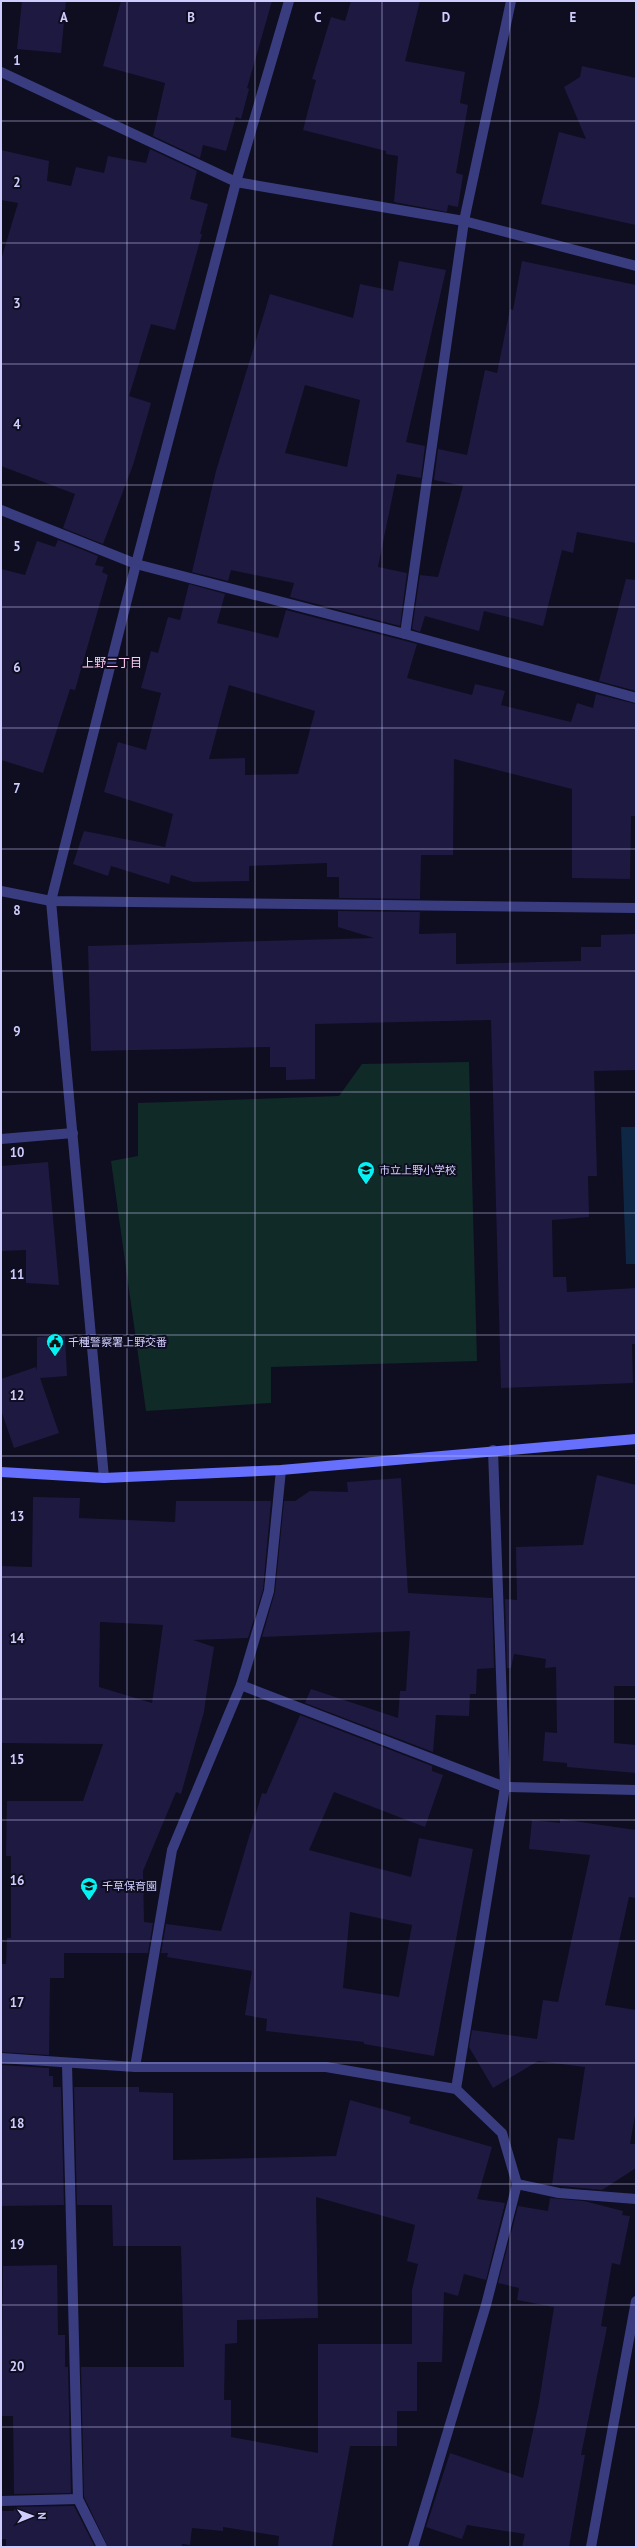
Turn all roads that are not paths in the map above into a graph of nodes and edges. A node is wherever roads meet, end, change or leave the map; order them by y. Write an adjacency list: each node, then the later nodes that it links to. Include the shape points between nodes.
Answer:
1 (289, 1): 4 (street)
2 (511, 1): 5 (street)
3 (1, 72): 4 (street)
4 (236, 182): 5 (street); 8 (street)
5 (464, 221): 6 (street); 9 (street)
6 (636, 266)
7 (1, 510): 8 (street)
8 (136, 564): 9 (street); 12 (street)
9 (405, 634): 10 (street)
10 (636, 698)
11 (1, 891): 12 (street)
12 (51, 900): 13 (street); 14 (street)
13 (636, 908)
14 (73, 1133): 15 (street); 20 (street)
15 (1, 1139)
16 (636, 1439): 17 (street)
17 (493, 1450): 18 (street); 22 (street)
18 (281, 1470): 20 (street); 21 (street, via 269,1591)
19 (1, 1472): 20 (street)
20 (104, 1478)
21 (241, 1685): 22 (street); 26 (street, via 172,1850)
22 (506, 1787): 23 (street); 27 (street)
23 (636, 1790)
24 (1, 2058): 25 (street)
25 (67, 2064): 26 (street); 31 (street)
26 (135, 2067): 27 (street, via 326,2067)
27 (456, 2089): 28 (street, via 502,2133)
28 (517, 2184): 29 (street, via 559,2193); 34 (street, via 486,2305)
29 (636, 2199)
30 (636, 2301): 35 (street)
31 (78, 2499): 32 (street); 33 (street)
32 (1, 2501)
33 (102, 2547)
34 (413, 2547)
35 (591, 2547)

